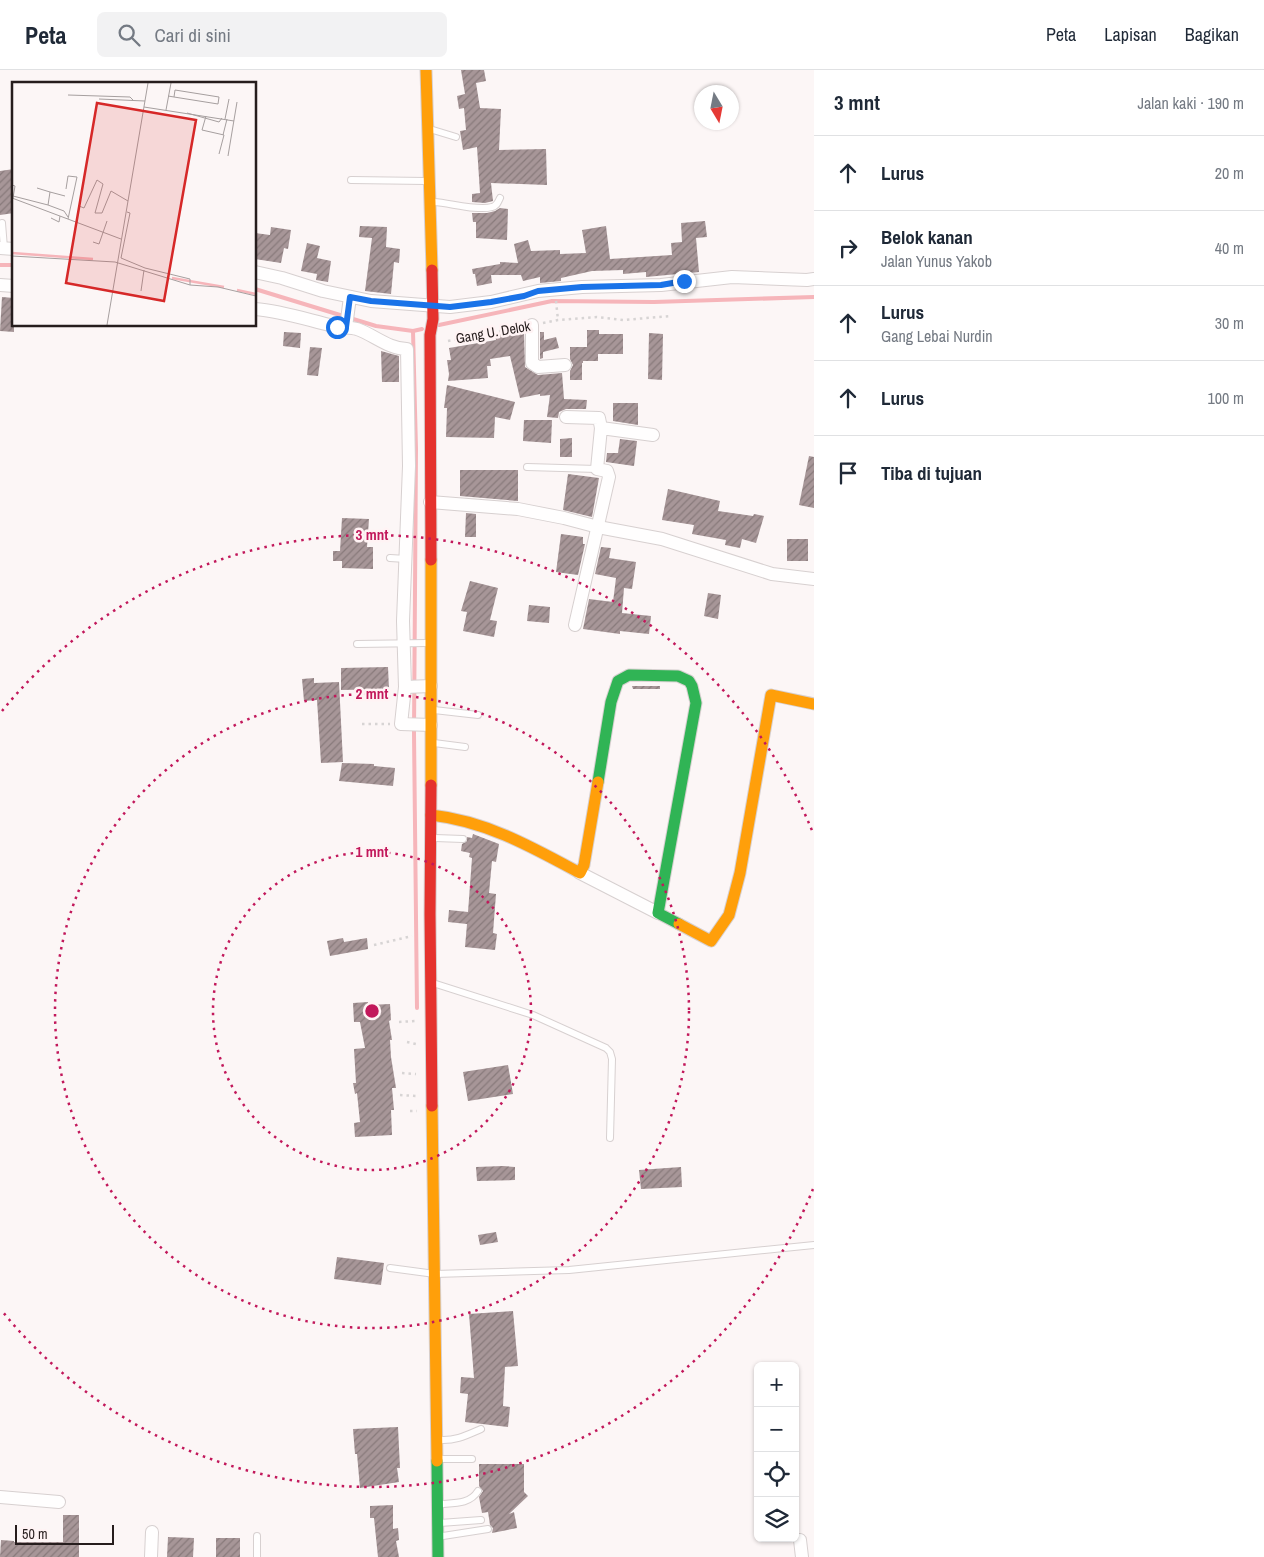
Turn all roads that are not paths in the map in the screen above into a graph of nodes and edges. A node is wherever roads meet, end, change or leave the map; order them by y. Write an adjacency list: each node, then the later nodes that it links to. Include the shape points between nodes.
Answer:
1 (426, 70): 2 (main road)
2 (429, 129): 3 (lane); 5 (main road)
3 (456, 137)
4 (351, 180): 5 (lane)
5 (430, 181): 7 (main road)
6 (500, 198): 7 (lane, via 492,207)
7 (431, 202): 14 (main road)
8 (2, 223): 9 (lane)
9 (6, 248)
10 (256, 272): 12 (street)
11 (814, 279): 14 (street, via 732,277 661,285 582,287 538,291)
12 (349, 301): 14 (street, via 371,301); 15 (street)
13 (256, 308): 15 (street, via 337,327)
14 (433, 312): 17 (main road)
15 (346, 323): 18 (street, via 398,349)
16 (532, 325): 19 (street, via 532,363 538,367)
17 (430, 350): 18 (street); 24 (main road)
18 (412, 351): 24 (street)
19 (565, 365)
20 (566, 417): 21 (street, via 599,418)
21 (601, 428): 22 (street); 25 (street)
22 (653, 435)
23 (527, 467): 25 (lane)
24 (418, 469): 26 (main road); 29 (street)
25 (597, 469): 27 (street, via 605,469 609,476)
26 (430, 502): 27 (street, via 518,509); 29 (main road)
27 (598, 527): 30 (street, via 662,539 772,574); 31 (street)
28 (390, 558): 29 (lane)
29 (417, 560): 32 (main road); 34 (street)
30 (814, 579)
31 (575, 626)
32 (427, 643): 34 (lane); 35 (main road)
33 (357, 644): 34 (lane)
34 (407, 644): 35 (street)
35 (417, 687): 37 (main road); 39 (street, via 409,725)
36 (814, 704): 46 (main road, via 771,695 740,873 729,915 712,941)
37 (431, 709): 38 (lane); 39 (main road)
38 (478, 715)
39 (431, 725): 40 (main road)
40 (431, 742): 41 (lane); 42 (main road)
41 (465, 747)
42 (430, 814): 43 (main road); 45 (main road, via 469,821 527,844)
43 (430, 838): 44 (lane); 47 (main road)
44 (463, 839)
45 (580, 873): 46 (street); 46 (main road, via 584,865 611,702 618,680 629,675 678,676 689,681 696,703)
46 (658, 913)
47 (432, 983): 48 (lane, via 533,1015 606,1048 612,1059); 51 (main road)
48 (610, 1138)
49 (814, 1245): 51 (lane, via 569,1270)
50 (390, 1268): 51 (lane)
51 (435, 1274): 53 (main road)
52 (481, 1429): 53 (lane, via 449,1441)
53 (437, 1440): 54 (main road)
54 (437, 1459): 55 (lane); 59 (main road)
55 (472, 1459)
56 (478, 1491): 59 (lane, via 468,1501)
57 (0, 1497): 58 (street)
58 (59, 1502)
59 (438, 1505): 61 (main road)
60 (481, 1520): 61 (lane)
61 (438, 1523): 65 (main road)
62 (488, 1529): 65 (lane)
63 (152, 1532): 67 (street)
64 (257, 1536): 68 (lane)
65 (438, 1536): 69 (main road)
66 (800, 1540): 70 (street)
67 (151, 1557)
68 (257, 1557)
69 (438, 1557)
70 (802, 1557)

